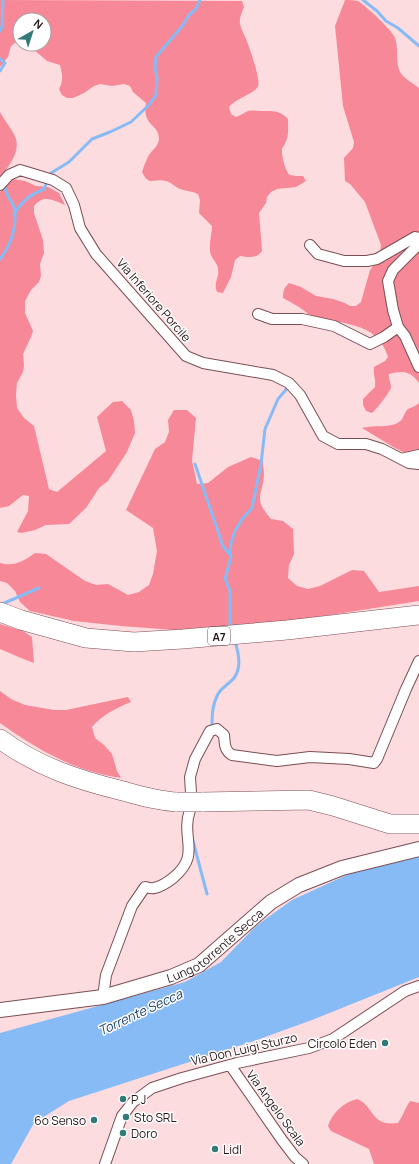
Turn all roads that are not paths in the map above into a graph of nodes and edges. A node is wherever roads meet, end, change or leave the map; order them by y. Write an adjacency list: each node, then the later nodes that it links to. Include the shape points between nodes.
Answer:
1 (0, 185): 8 (street, Via Inferiore Porcile, via 9,175 20,170 53,180 66,188 80,228 96,254 186,356 203,363 273,375 288,383 300,396 323,436 338,444 366,444 382,448)
2 (419, 239): 3 (street, via 415,237 377,259 367,261 344,261 318,254); 5 (street, via 393,270 388,281)
3 (310, 245)
4 (258, 314): 5 (street, via 272,319 302,319 334,326 370,344)
5 (398, 327): 6 (street, via 405,336)
6 (419, 367)
7 (419, 455): 8 (street)
8 (400, 459): 9 (street, Via Inferiore Porcile)
9 (419, 464)
10 (0, 612): 11 (highway, A7, via 86,638 134,642 287,630)
11 (419, 614)
12 (419, 661): 14 (street, via 374,763 310,757 277,761 232,755 225,748 224,735 217,729 210,731 195,759 190,777)
13 (0, 738): 14 (highway, via 39,763 73,777 160,801)
14 (190, 802): 15 (highway, via 309,800 390,824); 18 (street, via 186,824 189,851 186,864 169,882 154,888 145,887 132,906 106,974)
15 (419, 824)
16 (419, 850): 18 (main road, Lungotorrente Secca, via 342,868 299,885 271,902 199,965 171,977)
17 (419, 986): 20 (street, Via Don Luigi Sturzo, via 405,991 333,1039 309,1048)
18 (103, 997): 19 (main road, Lungotorrente Secca)
19 (0, 1010)
20 (230, 1065): 21 (street, Via Don Luigi Sturzo, via 152,1088 133,1102 119,1122); 22 (street, Via Angelo Scala, via 282,1140)
21 (105, 1164)
22 (303, 1164)

